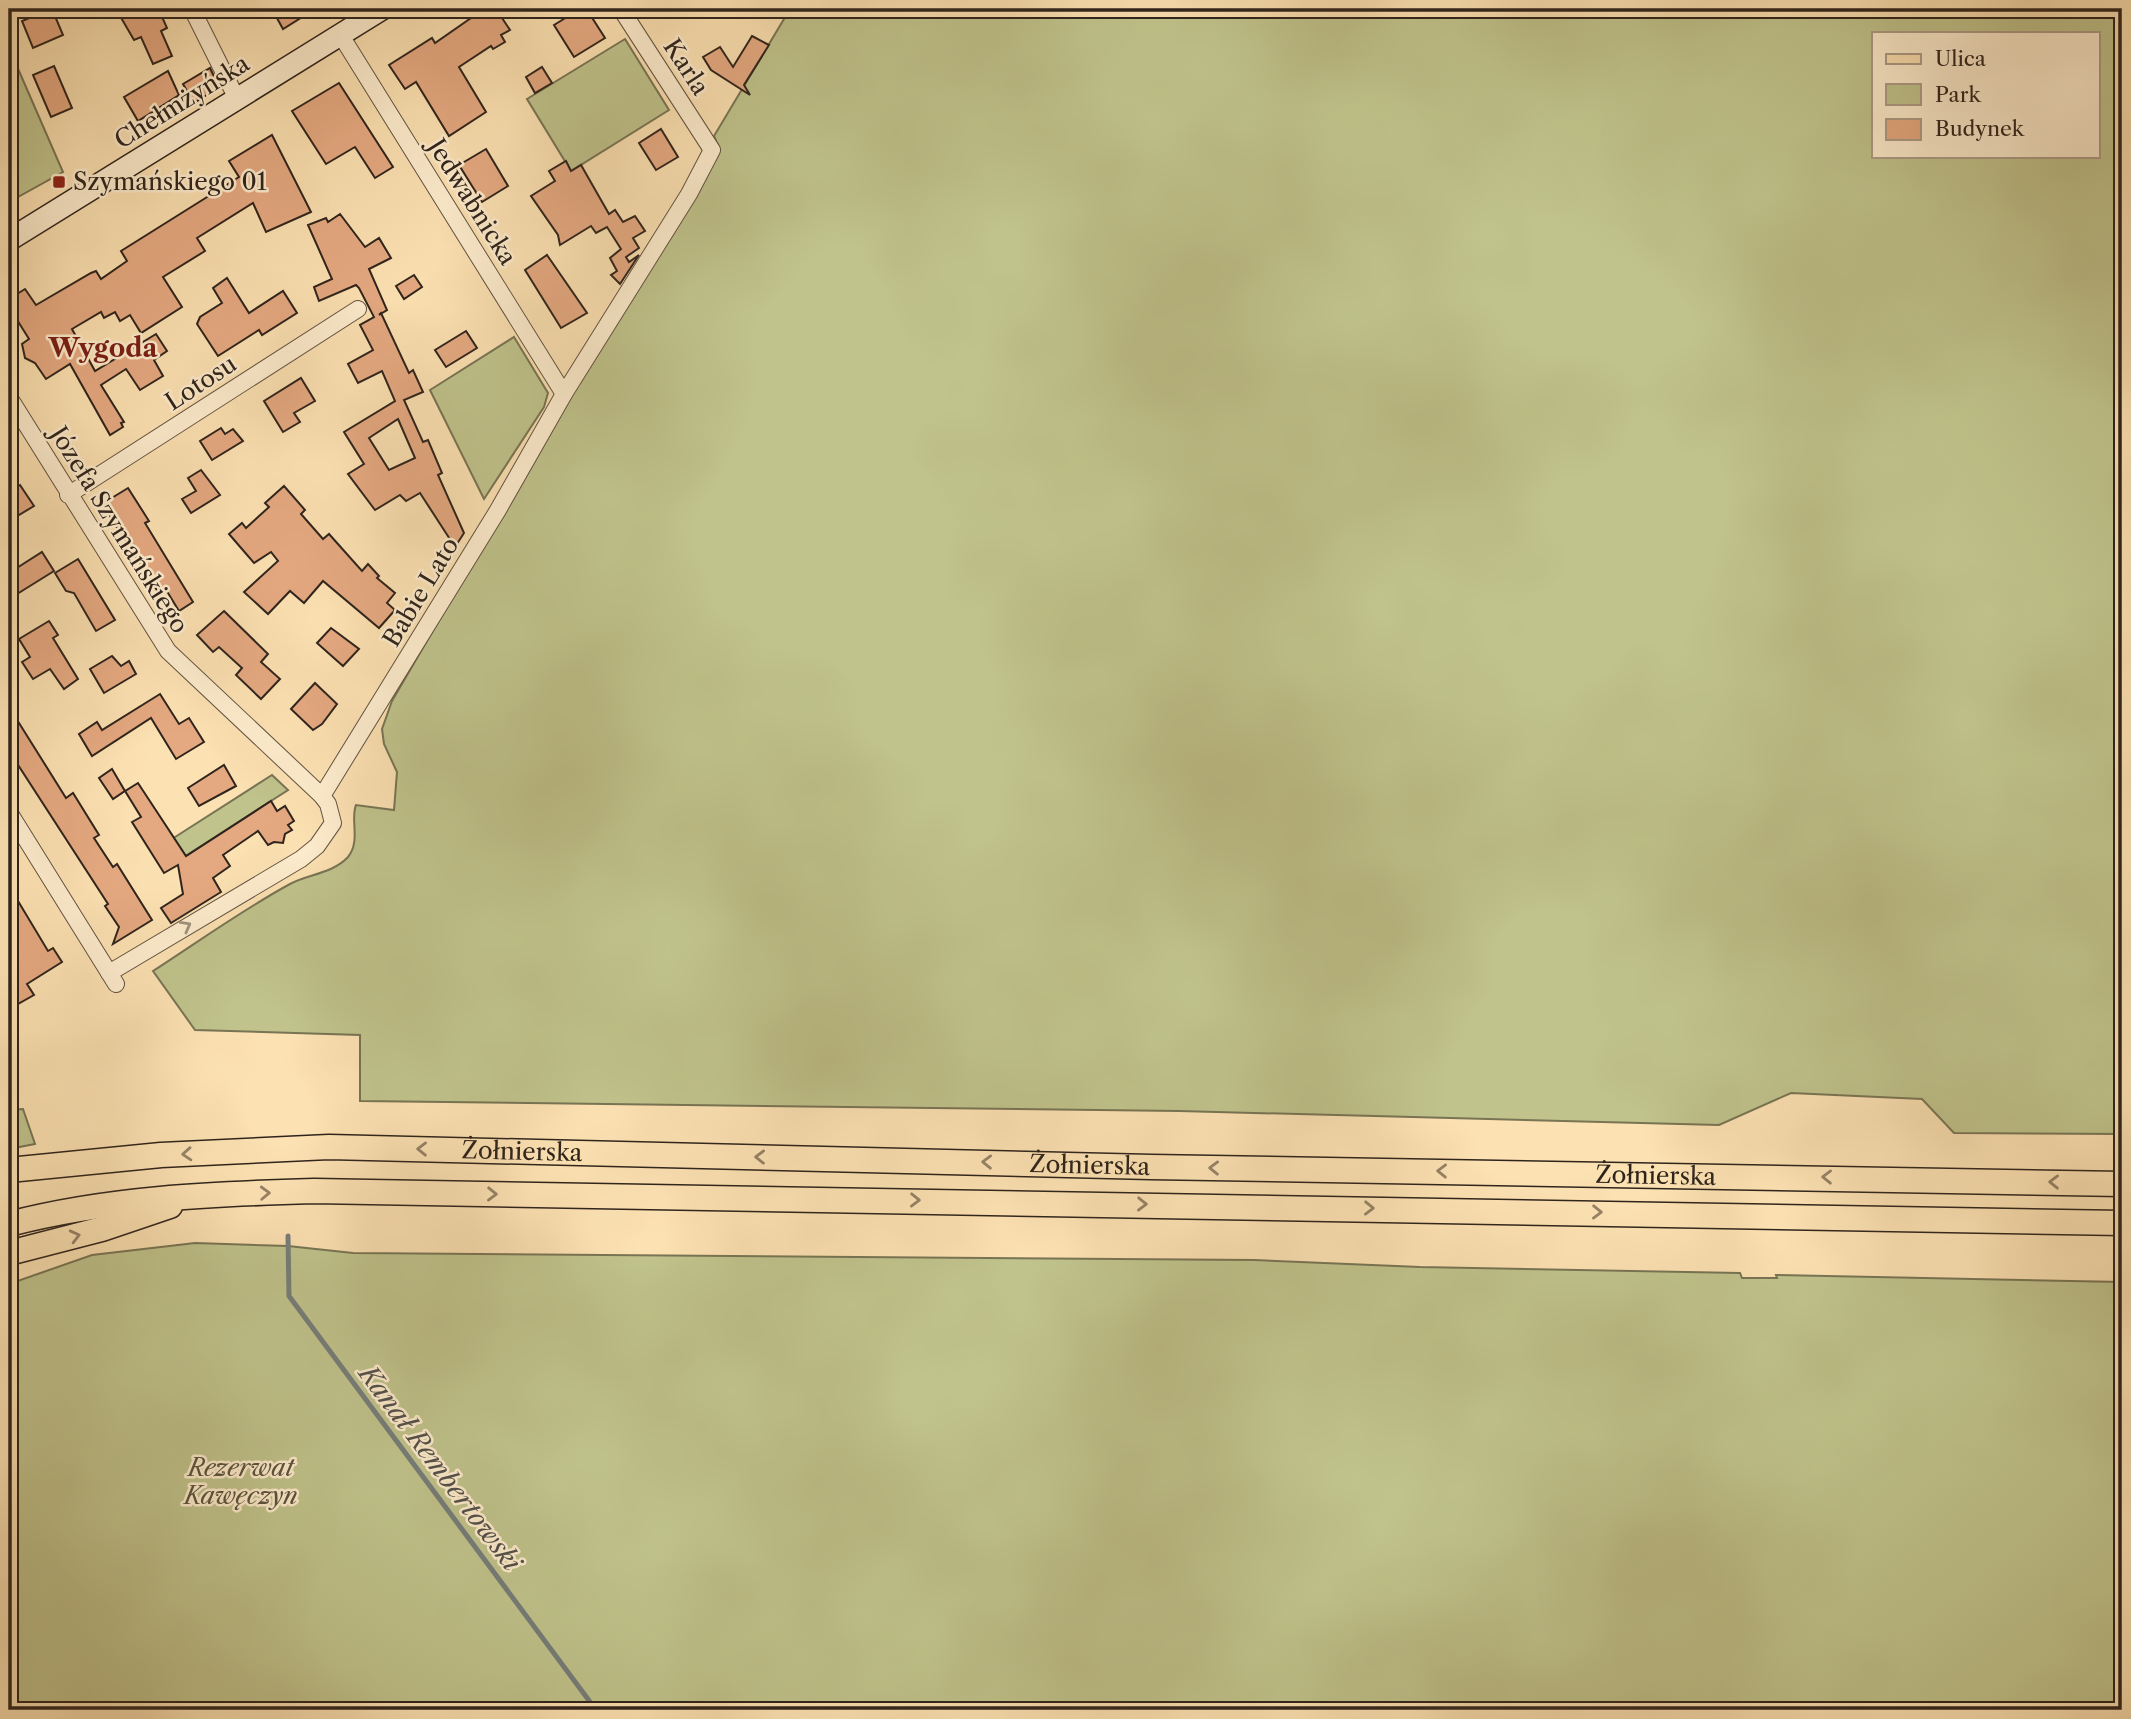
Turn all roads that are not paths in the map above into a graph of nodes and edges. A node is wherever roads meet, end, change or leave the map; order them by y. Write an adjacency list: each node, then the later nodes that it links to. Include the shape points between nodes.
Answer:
1 (192, 9): 5 (street)
2 (382, 9): 4 (street, Chełmżyńska)
3 (621, 9): 6 (street, Karla)
4 (341, 34): 5 (street, Chełmżyńska); 9 (street, Jedwabnicka)
5 (237, 99): 7 (street, Chełmżyńska)
6 (712, 150): 9 (street, Babie Lato)
7 (9, 240)
8 (358, 309): 11 (street, Lotosu)
9 (564, 394): 12 (street, Babie Lato)
10 (9, 397): 11 (street, Józefa Szymańskiego)
11 (68, 495): 12 (street, Józefa Szymańskiego, via 168,651)
12 (322, 796): 13 (street, one-way to 12, via 113,979 127,961 317,846 333,823)
13 (9, 812)
14 (58, 1167): 15 (main road); 16 (main road); 17 (main road, Żołnierska, one-way to 14, via 329,1147 175,1154)
15 (9, 1170)
16 (9, 1182)
17 (2122, 1184)
18 (197, 1196): 19 (main road, Żołnierska, one-way to 19, via 369,1192); 20 (main road, via 120,1202); 21 (main road, one-way to 18, via 114,1225)
19 (2122, 1223)
20 (9, 1224)
21 (9, 1253)

